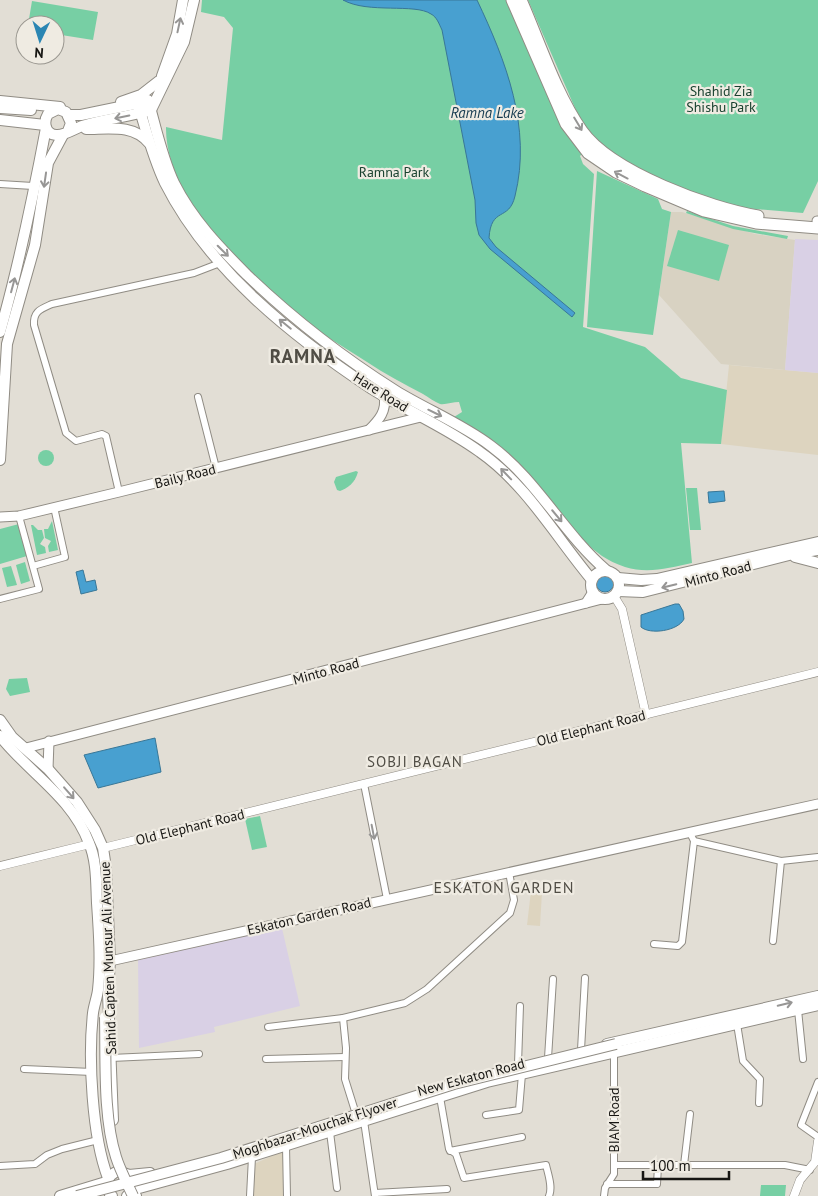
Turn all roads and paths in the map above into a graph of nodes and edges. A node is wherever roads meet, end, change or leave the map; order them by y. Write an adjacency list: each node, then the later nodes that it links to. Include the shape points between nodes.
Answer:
1 (183, 0): 6 (main road, one-way to 1, via 177,34)
2 (194, 0): 5 (main road, via 184,42)
3 (512, 0): 21 (highway, one-way to 3, via 756,223 704,211 644,186 588,153 566,124)
4 (521, 0): 21 (highway, one-way to 21, via 563,98 583,132 603,152 663,185 729,210)
5 (170, 75): 8 (main road); 16 (main road, via 158,113)
6 (159, 81): 8 (main road); 11 (main road, via 141,95 122,102)
7 (0, 101): 11 (main road)
8 (144, 107): 11 (main road, via 81,115); 15 (main road, one-way to 15); 16 (main road); 17 (main road, Hare Road)
9 (0, 108): 10 (main road)
10 (50, 111): 11 (main road); 14 (main road)
11 (66, 111): 15 (main road, via 72,123)
12 (0, 120): 13 (main road)
13 (28, 123): 14 (main road); 18 (main road, via 38,130)
14 (46, 126): 15 (main road, via 55,135); 18 (main road)
15 (69, 131): 17 (main road, via 122,128 138,133); 29 (main road, one-way to 29, via 48,163 35,245 7,344)
16 (158, 134): 23 (main road, one-way to 23, via 174,182 192,213)
17 (150, 144): 22 (main road, Hare Road, via 164,182 178,207)
18 (38, 162): 20 (main road)
19 (0, 184): 20 (street)
20 (33, 186): 24 (main road, one-way to 20, via 26,234)
21 (817, 225)
22 (220, 263): 23 (main road, Hare Road); 31 (street, via 194,272 52,304 37,311 34,326 66,433 76,440 102,434 106,436)
23 (253, 288): 25 (main road, Hare Road, one-way to 23, via 307,342); 41 (main road, one-way to 41, via 358,366 417,404 473,433 508,459 585,551)
24 (0, 332)
25 (384, 396): 27 (main road, Hare Road); 28 (main road, via 383,413)
26 (198, 397): 30 (street)
27 (422, 417): 28 (main road, Baily Road); 43 (main road, Hare Road, one-way to 27, via 497,465)
28 (368, 430): 30 (main road, Baily Road)
29 (0, 460)
30 (216, 468): 31 (main road, Baily Road)
31 (120, 492): 32 (main road, Baily Road)
32 (54, 507): 33 (main road, Baily Road); 40 (street, via 65,557)
33 (19, 516): 34 (main road, Baily Road); 40 (street)
34 (0, 517)
35 (818, 536): 38 (main road, via 785,546)
36 (818, 542): 38 (main road, Minto Road)
37 (818, 550): 38 (main road, Minto Road)
38 (782, 553): 39 (main road); 42 (main road, Minto Road, via 657,579); 45 (main road, Minto Road, one-way to 45, via 688,582)
39 (818, 563)
40 (33, 566): 47 (street, via 39,589)
41 (606, 570): 42 (main road); 43 (main road)
42 (618, 578): 46 (main road)
43 (592, 580): 44 (main road)
44 (592, 592): 48 (main road); 49 (main road)
45 (633, 593): 46 (main road, Minto Road); 50 (street)
46 (616, 594): 48 (main road); 50 (street)
47 (0, 599)
48 (602, 599): 49 (main road, Minto Road)
49 (586, 603): 55 (main road, Minto Road)
50 (620, 606): 52 (street)
51 (818, 672): 52 (street, Old Elephant Road)
52 (646, 715): 58 (street, Old Elephant Road)
53 (0, 720): 56 (main road, Sahid Capten Munsur Ali Avenue)
54 (0, 736): 56 (main road, Sahid Capten Munsur Ali Avenue)
55 (50, 741): 56 (main road, Minto Road); 57 (main road)
56 (22, 752): 57 (main road, Sahid Capten Munsur Ali Avenue); 61 (main road, Sahid Capten Munsur Ali Avenue, via 80,823)
57 (48, 769): 62 (main road, Sahid Capten Munsur Ali Avenue, one-way to 62, via 82,809)
58 (364, 784): 62 (street, Old Elephant Road); 67 (street, one-way to 67)
59 (818, 804): 60 (main road, Eskaton Garden Road)
60 (692, 837): 64 (street, Eskaton Garden Road); 66 (main road, Eskaton Garden Road); 69 (street, via 682,942 678,946)
61 (90, 844): 65 (street); 73 (main road, Sahid Capten Munsur Ali Avenue, via 96,884)
62 (103, 848): 70 (main road, Sahid Capten Munsur Ali Avenue)
63 (818, 857): 64 (street, Eskaton Garden Road)
64 (781, 861): 68 (street)
65 (0, 866)
66 (509, 872): 67 (main road, Eskaton Garden Road); 79 (street, via 514,900 510,914 427,989 398,1006)
67 (386, 899): 70 (main road, Eskaton Garden Road)
68 (773, 941)
69 (654, 944)
70 (110, 961): 73 (main road, Sahid Capten Munsur Ali Avenue)
71 (585, 978): 83 (street)
72 (553, 979): 87 (street)
73 (103, 993): 85 (main road, Sahid Capten Munsur Ali Avenue); 92 (main road, Sahid Capten Munsur Ali Avenue, via 92,1022); 122 (main road, via 100,1067 106,1143 113,1169)
74 (818, 996): 78 (main road, New Eskaton Road, one-way to 74)
75 (818, 1005): 77 (main road, New Eskaton Road)
76 (520, 1006): 91 (street)
77 (798, 1010): 78 (main road, New Eskaton Road); 89 (street)
78 (765, 1013): 80 (main road, New Eskaton Road); 82 (main road, New Eskaton Road)
79 (343, 1018): 81 (street); 86 (street)
80 (737, 1024): 82 (main road, New Eskaton Road); 97 (street, via 743,1060 760,1079)
81 (268, 1027)
82 (618, 1046): 83 (main road, New Eskaton Road); 91 (main road, New Eskaton Road); 112 (street, BIAM Road); 125 (main road, Moghbazar-Mouchak Flyover, bridge, via 454,1084 221,1158)
83 (581, 1050): 87 (main road, New Eskaton Road)
84 (199, 1054): 85 (street)
85 (111, 1058): 105 (main road, Sahid Capten Munsur Ali Avenue)
86 (345, 1058): 88 (street); 98 (street, via 345,1079)
87 (548, 1058): 91 (main road, New Eskaton Road)
88 (266, 1059)
89 (803, 1059)
90 (24, 1069): 92 (street)
91 (520, 1069): 93 (main road, New Eskaton Road); 100 (street, via 519,1110)
92 (92, 1072): 107 (main road, Sahid Capten Munsur Ali Avenue)
93 (506, 1072): 94 (main road, New Eskaton Road); 98 (main road, New Eskaton Road, via 436,1085)
94 (487, 1082): 96 (main road, New Eskaton Road); 126 (main road, via 460,1087 225,1162)
95 (818, 1082): 104 (street, via 801,1125)
96 (440, 1097): 101 (main road, New Eskaton Road); 110 (street)
97 (759, 1103)
98 (355, 1111): 103 (main road, New Eskaton Road)
99 (690, 1114): 115 (street)
100 (486, 1115)
101 (364, 1121): 102 (main road, New Eskaton Road); 123 (street)
102 (330, 1132): 109 (main road, New Eskaton Road); 120 (street)
103 (283, 1135): 109 (main road); 117 (main road, New Eskaton Road, via 144,1174)
104 (818, 1136)
105 (115, 1138): 107 (main road); 117 (main road, Sahid Capten Munsur Ali Avenue)
106 (522, 1138): 110 (street)
107 (98, 1140): 113 (street, via 54,1152 35,1164); 118 (main road, Sahid Capten Munsur Ali Avenue)
108 (818, 1141): 116 (street, via 815,1162)
109 (286, 1146): 111 (main road, New Eskaton Road); 129 (street)
110 (450, 1151): 130 (street, via 456,1154 462,1176 466,1178 546,1165 550,1180)
111 (252, 1157): 122 (main road, New Eskaton Road); 128 (street)
112 (614, 1165): 114 (street, BIAM Road); 119 (street, via 614,1174)
113 (0, 1166)
114 (658, 1166): 115 (street, BIAM Road); 119 (street, via 657,1184)
115 (684, 1166): 116 (street, BIAM Road, via 798,1167)
116 (807, 1172): 132 (street, via 796,1187)
117 (127, 1174): 118 (main road, New Eskaton Road, via 114,1173); 122 (main road, Sahid Capten Munsur Ali Avenue, via 133,1182)
118 (107, 1180): 124 (main road, New Eskaton Road); 127 (main road, Sahid Capten Munsur Ali Avenue)
119 (607, 1184): 131 (street)
120 (337, 1188)
121 (446, 1189): 123 (street)
122 (134, 1194)
123 (375, 1195)
124 (60, 1196)
125 (77, 1196)
126 (99, 1196)
127 (112, 1196)
128 (250, 1196)
129 (287, 1196)
130 (549, 1196)
131 (604, 1196)
132 (794, 1196)

